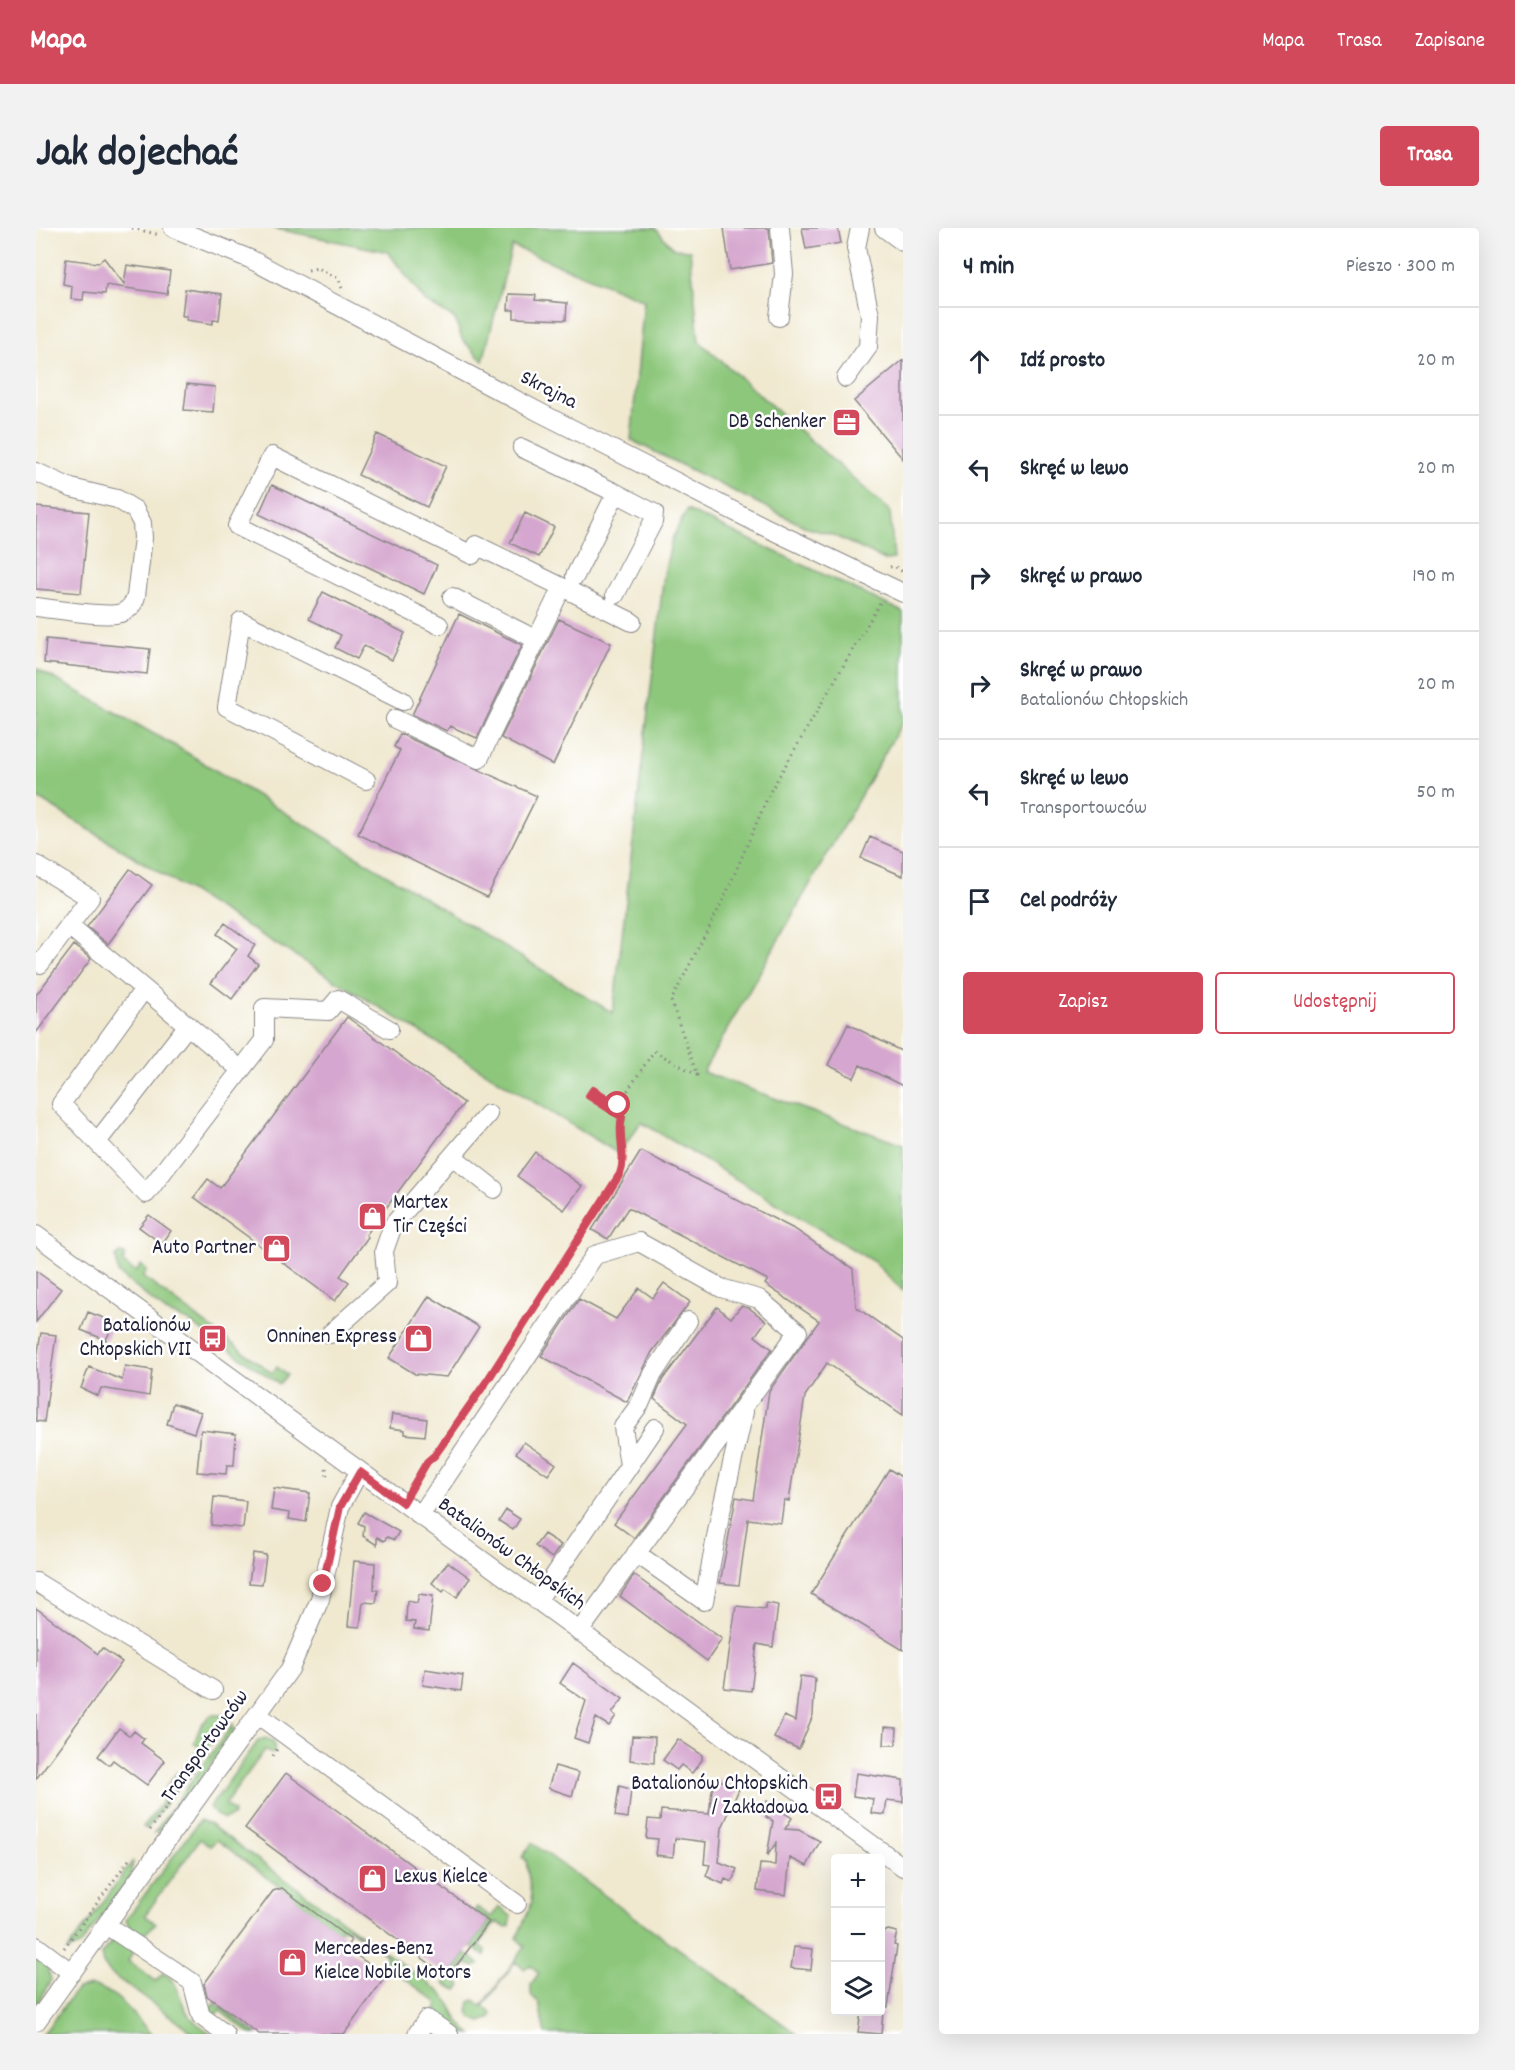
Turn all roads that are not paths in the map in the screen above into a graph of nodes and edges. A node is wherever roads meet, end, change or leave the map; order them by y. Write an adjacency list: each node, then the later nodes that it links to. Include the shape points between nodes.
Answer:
1 (173, 228): 12 (street, Skrajna, via 250,259 539,412)
2 (780, 228): 6 (street, via 784,274)
3 (860, 228): 7 (street, via 856,248 870,315 868,347)
4 (884, 228): 5 (street)
5 (903, 242)
6 (779, 317)
7 (846, 378)
8 (522, 448): 10 (street)
9 (36, 472): 15 (street, via 71,488 127,504 139,516 143,538 136,596 127,609 112,614)
10 (616, 493): 11 (street); 13 (street, via 654,513)
11 (569, 582): 16 (street); 17 (street, via 474,550 272,456 237,526); 18 (street)
12 (896, 590)
13 (615, 595)
14 (452, 597): 18 (street)
15 (36, 607)
16 (632, 622)
17 (439, 626)
18 (537, 640): 20 (street, via 479,759)
19 (404, 701): 21 (street, via 241,621 227,706)
20 (395, 719)
21 (366, 780)
22 (36, 865): 23 (street, via 90,898)
23 (69, 926): 24 (street, via 40,964); 25 (street)
24 (36, 961)
25 (144, 989): 26 (street); 30 (street, via 61,1104)
26 (188, 1025): 28 (street); 30 (street)
27 (389, 1029): 28 (street, via 339,999 328,1011 264,1008 264,1040)
28 (241, 1070): 30 (street, via 146,1194)
29 (488, 1114): 31 (street)
30 (97, 1142)
31 (452, 1156): 32 (street); 35 (street, via 393,1225 384,1251 387,1283)
32 (494, 1189)
33 (36, 1235): 39 (street, Batalionów Chłopskich)
34 (688, 1321): 38 (street, via 623,1427)
35 (330, 1334)
36 (746, 1403): 40 (street, via 798,1332 759,1299 721,1288 639,1242 595,1255); 41 (street); 41 (street, via 704,1601)
37 (655, 1428): 38 (street)
38 (629, 1466): 43 (street)
39 (360, 1472): 40 (street, Batalionów Chłopskich); 46 (street, Transportowców, via 340,1507 309,1631 291,1669)
40 (420, 1515): 43 (street, Batalionów Chłopskich)
41 (636, 1553): 44 (street)
42 (36, 1581): 45 (street)
43 (537, 1601): 44 (street, Batalionów Chłopskich)
44 (579, 1632): 47 (street, Batalionów Chłopskich)
45 (213, 1690)
46 (258, 1715): 48 (street); 49 (street, Transportowców)
47 (903, 1867)
48 (517, 1904)
49 (106, 1925): 51 (street, Transportowców); 53 (street, via 192,1982 201,2016)
50 (36, 1946): 51 (street)
51 (72, 1973): 52 (street, Transportowców)
52 (36, 2022)
53 (225, 2034)
54 (417, 2034): 55 (street, via 428,2019)
55 (449, 2034)

